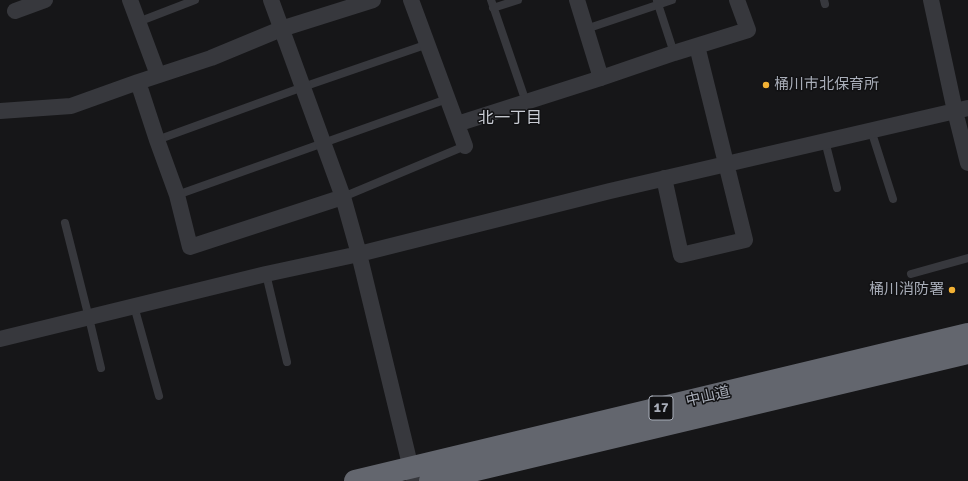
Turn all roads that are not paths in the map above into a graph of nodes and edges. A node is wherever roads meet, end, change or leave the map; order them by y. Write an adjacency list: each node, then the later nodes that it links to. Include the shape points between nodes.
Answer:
1 (45, 0): 14 (street)
2 (130, 0): 15 (street)
3 (195, 0): 15 (lane)
4 (271, 0): 16 (street)
5 (373, 0): 16 (street)
6 (411, 0): 18 (street)
7 (518, 0): 13 (lane)
8 (577, 0): 17 (street)
9 (672, 0): 12 (lane)
10 (737, 0): 19 (street, via 748,30)
11 (931, 0): 27 (street)
12 (658, 2): 17 (lane); 20 (lane)
13 (492, 4): 26 (lane)
14 (15, 11)
15 (138, 22): 21 (street)
16 (282, 29): 21 (street, via 211,58); 24 (street)
17 (586, 29): 22 (street)
18 (428, 44): 24 (lane); 25 (street)
19 (697, 46): 20 (street); 36 (street)
20 (674, 53): 22 (street)
21 (158, 75): 23 (street)
22 (601, 78): 26 (street)
23 (138, 82): 28 (street, via 71,106); 31 (street)
24 (303, 87): 31 (lane); 33 (street)
25 (448, 99): 29 (street); 33 (lane)
26 (526, 102): 29 (street)
27 (962, 109): 30 (street); 35 (street)
28 (0, 111)
29 (457, 124): 34 (street)
30 (871, 130): 32 (street); 41 (lane)
31 (157, 140): 39 (street)
32 (825, 141): 36 (street); 38 (lane)
33 (324, 144): 39 (lane); 40 (street)
34 (465, 146): 40 (lane)
35 (968, 163)
36 (726, 164): 37 (street); 37 (street, via 745,240 681,255)
37 (664, 178): 43 (street)
38 (837, 188)
39 (177, 195): 40 (street, via 190,247)
40 (343, 197): 43 (street)
41 (893, 199)
42 (64, 223): 48 (lane)
43 (359, 254): 45 (street); 55 (street)
44 (968, 258): 46 (lane)
45 (266, 274): 47 (street); 52 (lane)
46 (911, 274)
47 (134, 306): 48 (street); 54 (lane)
48 (89, 318): 50 (street); 53 (lane)
49 (968, 334): 55 (highway, 中山道 / 17)
50 (0, 340)
51 (968, 353): 57 (highway, 中山道 / 17)
52 (287, 362)
53 (101, 368)
54 (159, 396)
55 (412, 474): 56 (highway, 中山道 / 17)
56 (355, 481)
57 (430, 481)

